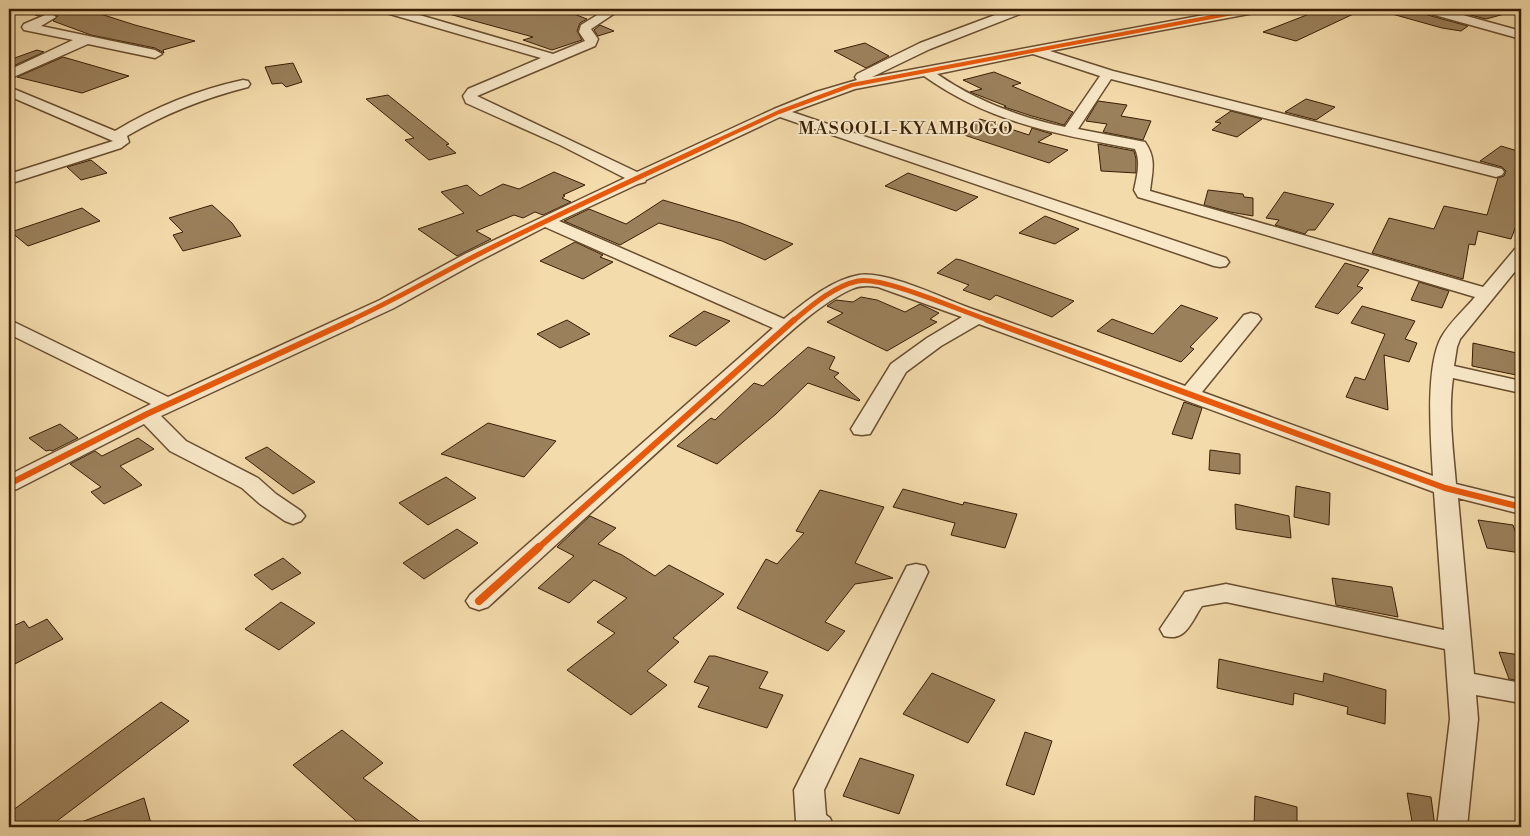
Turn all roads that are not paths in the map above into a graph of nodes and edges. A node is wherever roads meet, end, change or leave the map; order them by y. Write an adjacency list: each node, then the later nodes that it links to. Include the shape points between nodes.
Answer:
1 (387, 9): 11 (street)
2 (615, 9): 11 (street, via 585,28 592,39 590,43)
3 (1021, 9): 16 (street, via 925,46 866,74)
4 (1254, 9): 9 (street)
5 (1428, 9): 7 (street)
6 (50, 17): 8 (street, via 28,27)
7 (1521, 35)
8 (85, 40): 10 (street); 14 (street)
9 (1035, 50): 12 (street); 13 (street)
10 (155, 54)
11 (554, 58): 22 (street, via 473,92 471,100)
12 (926, 72): 16 (street); 19 (street, via 946,88 988,110)
13 (1108, 74): 19 (street); 21 (street)
14 (9, 75)
15 (243, 84): 20 (street, via 201,95 138,122)
16 (852, 85): 18 (street)
17 (9, 91): 20 (street)
18 (779, 112): 22 (street); 26 (street)
19 (1069, 132): 27 (street, via 1140,145 1148,161 1144,194)
20 (117, 136): 23 (street, via 122,139 116,145)
21 (1496, 172)
22 (639, 179): 24 (street)
23 (9, 180)
24 (545, 222): 31 (street); 35 (street, via 387,304)
25 (1521, 253): 27 (street)
26 (1220, 262)
27 (1486, 294): 32 (street, via 1450,338)
28 (978, 316): 31 (street, via 881,282 858,281 838,289); 34 (street); 37 (street, via 898,368)
29 (1251, 319): 34 (street)
30 (9, 327): 35 (street)
31 (786, 327): 43 (street)
32 (1444, 370): 33 (street); 39 (street, via 1441,433)
33 (1521, 387)
34 (1189, 394): 39 (street)
35 (168, 404): 36 (street)
36 (147, 414): 38 (street); 41 (street, via 178,446 250,483)
37 (862, 430)
38 (9, 484)
39 (1445, 488): 40 (street); 45 (street)
40 (1521, 507)
41 (293, 516)
42 (916, 572): 48 (street, via 809,790 811,822)
43 (480, 601)
44 (1173, 629): 45 (street, via 1194,598 1226,593)
45 (1458, 642): 46 (street)
46 (1462, 682): 47 (street); 49 (street, via 1464,719)
47 (1521, 693)
48 (819, 827)
49 (1452, 827)

